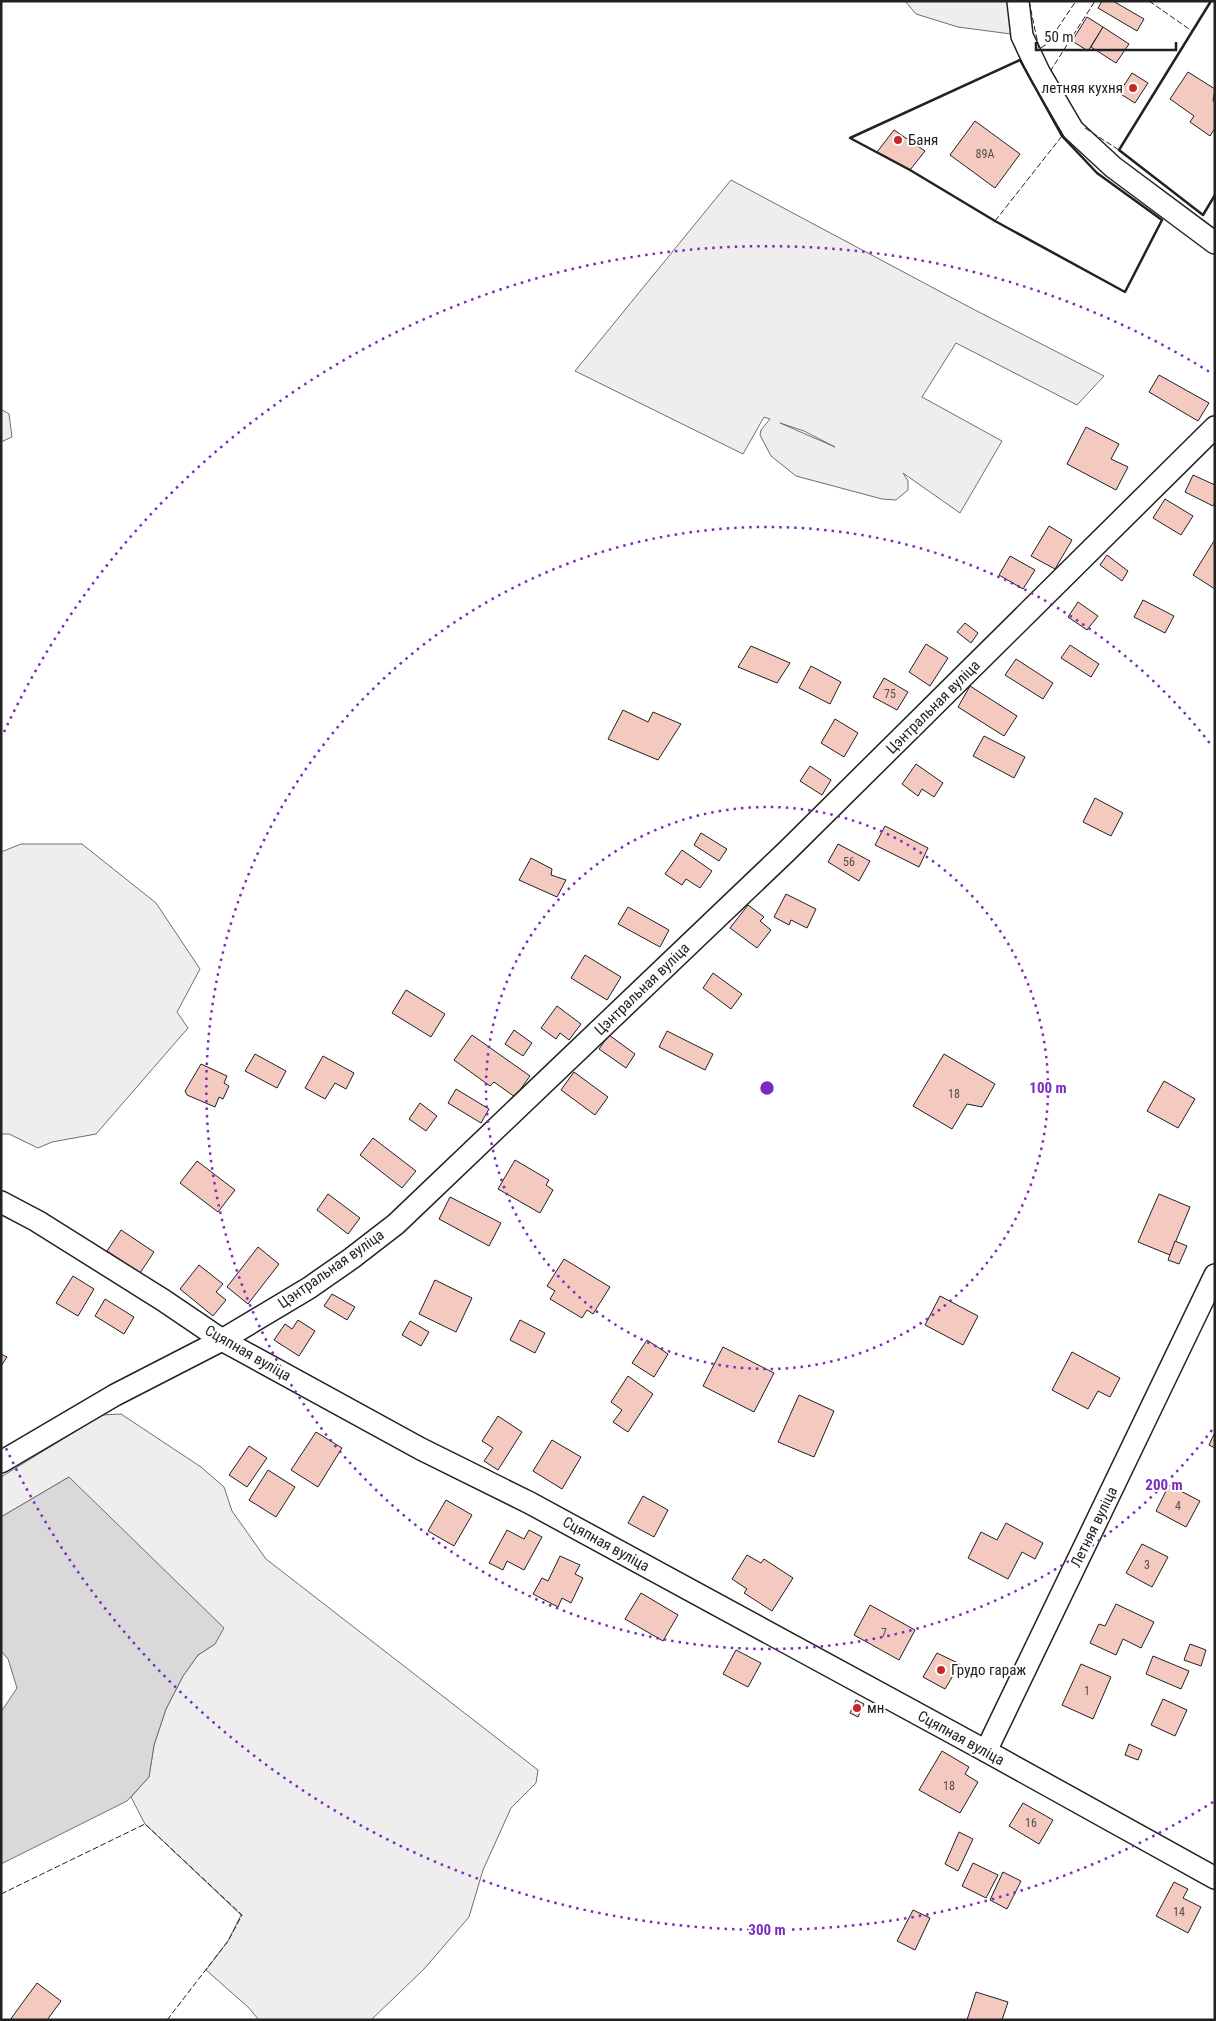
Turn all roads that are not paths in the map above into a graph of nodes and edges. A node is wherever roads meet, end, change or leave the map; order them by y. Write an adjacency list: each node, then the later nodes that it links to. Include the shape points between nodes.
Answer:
1 (1018, 1): 2 (street, via 1022,36 1072,130 1113,167)
2 (1215, 244)
3 (1215, 427): 6 (street, Цэнтральная вуліца, via 787,852 396,1224 309,1288)
4 (1, 1202): 6 (street, Сцяпная вуліца, via 37,1221)
5 (1215, 1276): 8 (street, Летняя вуліца)
6 (222, 1340): 7 (street, Цэнтральная вуліца, via 115,1395); 8 (street, Сцяпная вуліца, via 421,1449 539,1507)
7 (1, 1462)
8 (986, 1751): 9 (street, Сцяпная вуліца)
9 (1215, 1878)

